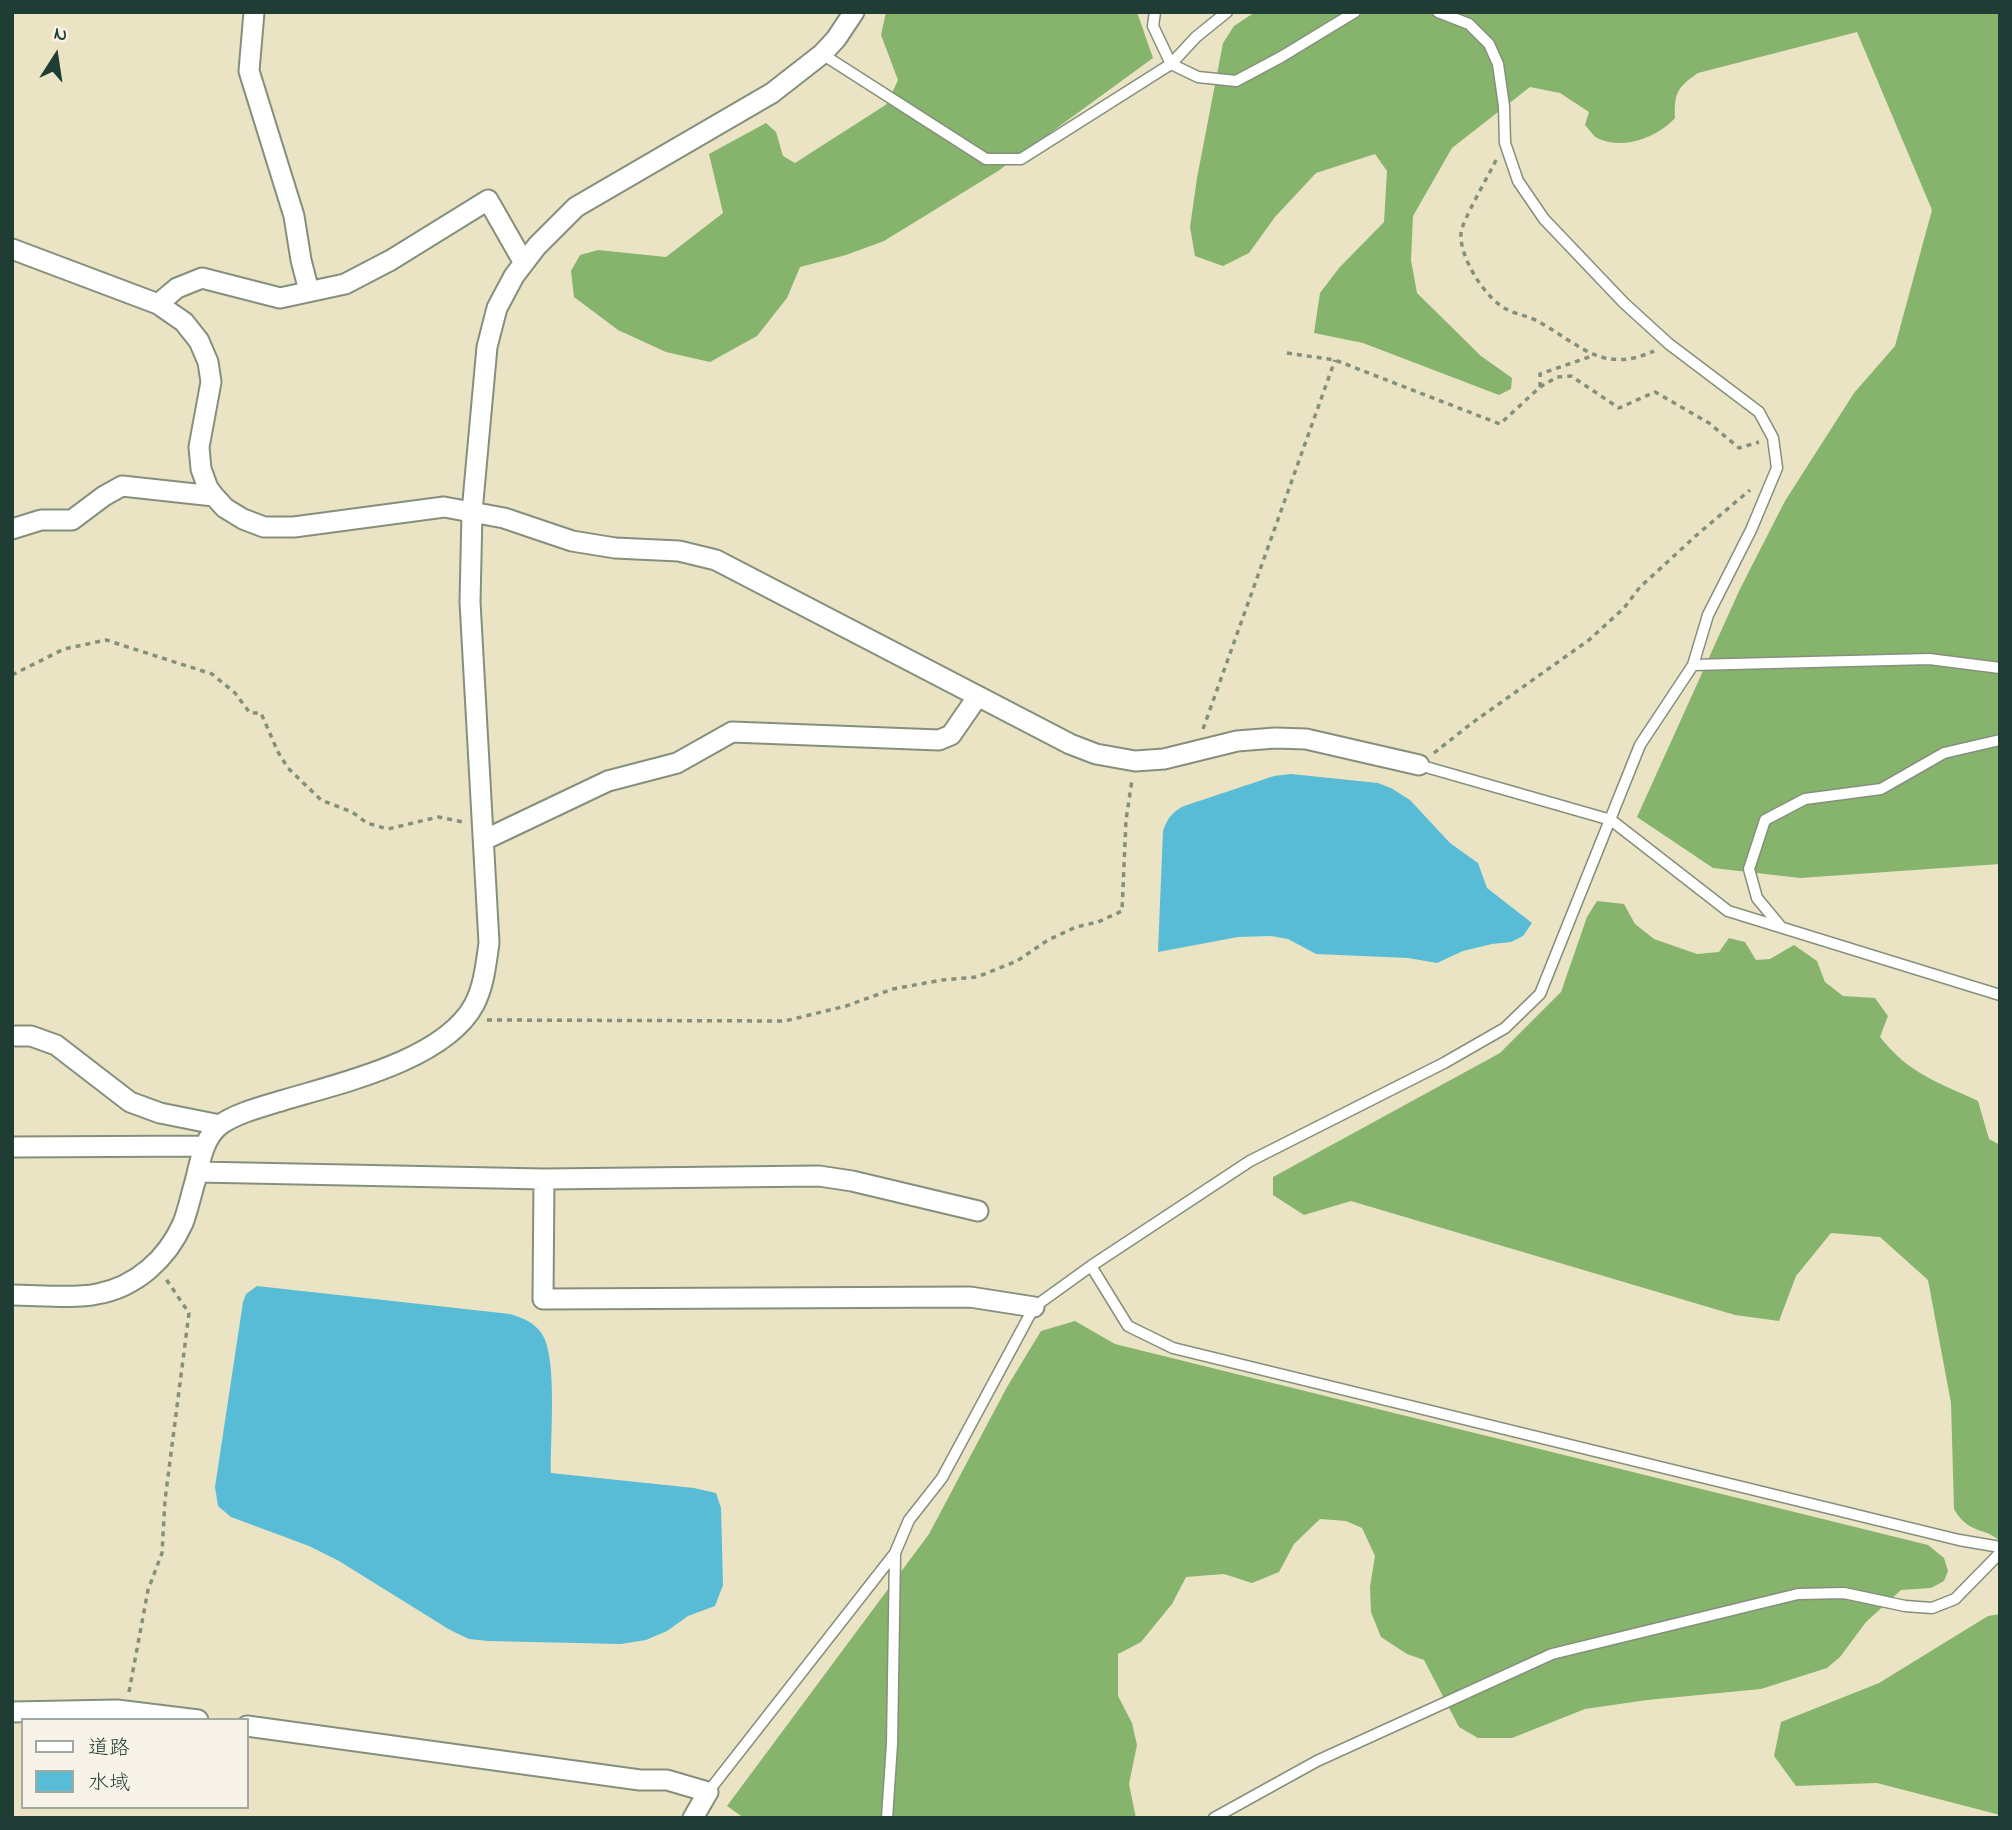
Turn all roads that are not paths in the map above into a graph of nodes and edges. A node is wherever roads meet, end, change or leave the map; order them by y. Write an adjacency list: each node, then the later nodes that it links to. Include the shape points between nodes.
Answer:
1 (254, 12): 11 (street, via 249,71 294,216)
2 (854, 12): 7 (street)
3 (1155, 12): 8 (lane, via 1153,26)
4 (1227, 12): 8 (lane)
5 (1355, 12): 8 (lane, via 1236,81 1198,76)
6 (1437, 12): 16 (lane, via 1469,24 1489,44 1498,64 1505,142 1518,181 1544,219 1669,344 1759,412 1773,438 1777,468 1709,615)
7 (822, 54): 8 (lane, via 986,159 1021,159); 10 (street, via 772,93 576,207)
8 (1171, 64)
9 (12, 249): 12 (street)
10 (524, 263): 11 (street, via 488,201 357,278); 14 (street, via 497,308 487,347)
11 (309, 291): 12 (street, via 279,298 202,278 177,288)
12 (158, 304): 13 (street, via 184,322 208,362 211,382 199,447 201,469)
13 (214, 496): 14 (street, via 225,508 264,527 444,507); 15 (street, via 122,486 72,520 41,520)
14 (472, 512): 18 (street, via 572,541 679,551 716,560); 22 (street, via 470,602)
15 (12, 528)
16 (1693, 665): 17 (lane, via 1929,659); 21 (lane, via 1640,745)
17 (2000, 668)
18 (978, 696): 20 (street, via 1070,744 1135,761 1275,738 1306,739); 22 (street, via 951,735 939,740 732,732 677,763 608,782)
19 (2000, 740): 23 (lane, via 1944,753 1881,789 1805,799 1765,820 1749,870 1757,898)
20 (1419, 765): 21 (lane)
21 (1611, 820): 23 (lane, via 1728,911); 32 (lane, via 1540,994 1505,1028 1250,1161)
22 (483, 833): 26 (street, via 489,943 481,986 464,1019 435,1044 401,1062 252,1110)
23 (1781, 928): 24 (lane)
24 (2000, 995)
25 (12, 1035): 26 (street, via 56,1045 131,1102)
26 (220, 1125): 27 (street)
27 (205, 1146): 28 (street); 29 (street)
28 (12, 1147)
29 (198, 1172): 30 (street); 33 (street, via 184,1221 173,1241 142,1275 95,1295)
30 (544, 1179): 31 (street, via 819,1177); 34 (street, via 543,1299 970,1297)
31 (978, 1211)
32 (1090, 1266): 34 (lane); 35 (lane, via 1128,1326 1173,1348)
33 (12, 1295)
34 (1034, 1307): 36 (lane, via 942,1478 909,1520)
35 (2000, 1547)
36 (895, 1553): 41 (lane); 43 (lane)
37 (2000, 1553): 44 (lane, via 1955,1599 1932,1608 1844,1593 1798,1594 1552,1654 1317,1762)
38 (12, 1712): 39 (street, via 125,1711)
39 (182, 1718)
40 (248, 1726): 41 (street, via 667,1780)
41 (708, 1792): 42 (street)
42 (692, 1818)
43 (887, 1818)
44 (1214, 1818)

